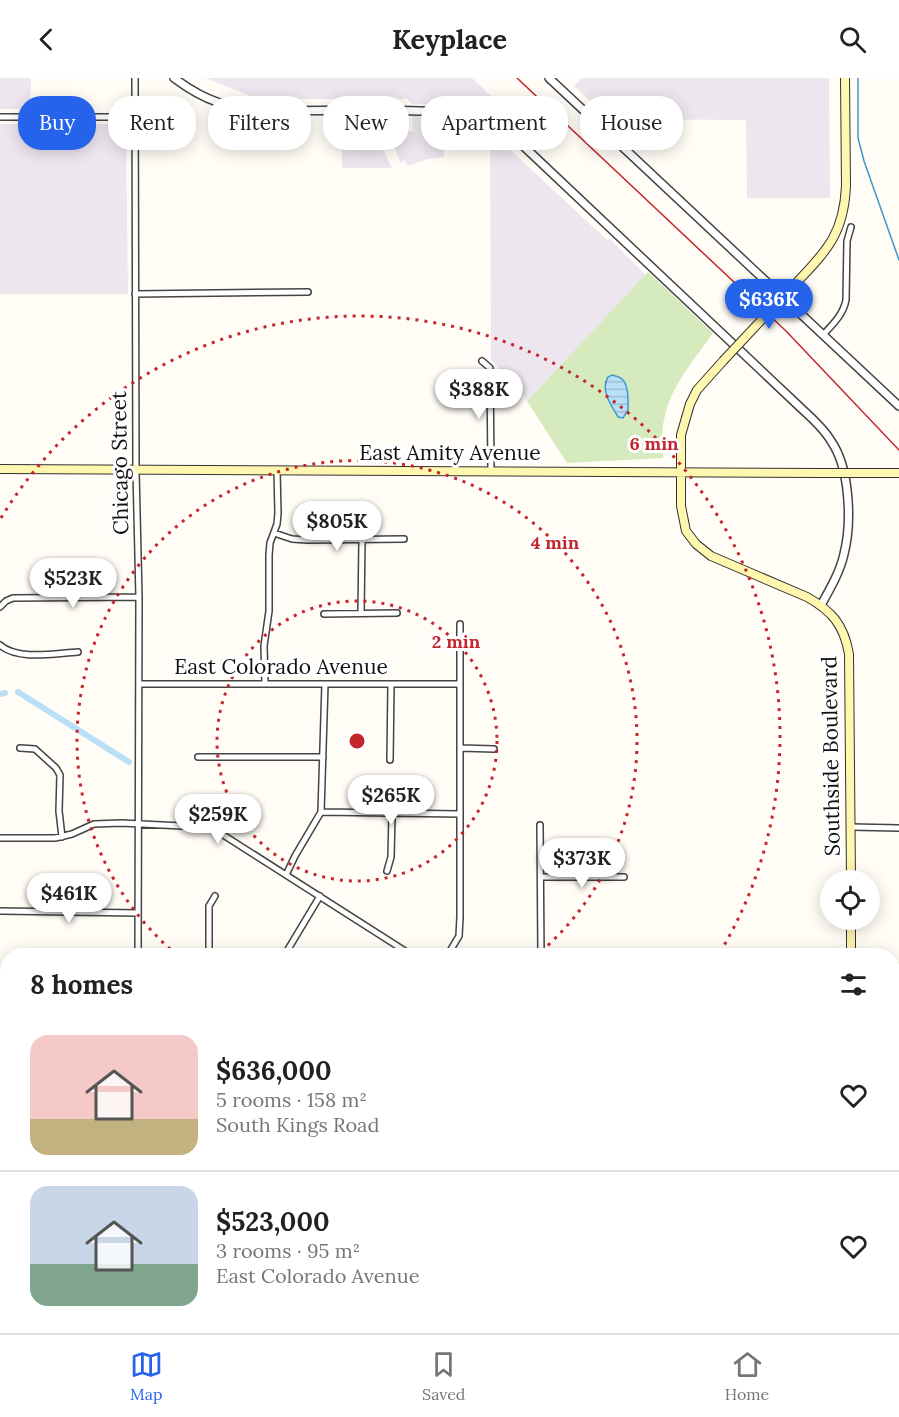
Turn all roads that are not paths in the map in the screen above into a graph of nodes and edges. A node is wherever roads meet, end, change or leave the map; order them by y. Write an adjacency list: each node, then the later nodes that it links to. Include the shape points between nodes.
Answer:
1 (135, 78): 5 (street, Chicago Street)
2 (174, 78): 25 (street, via 208,100 246,110 464,112 487,119 512,135 832,441 846,478 847,536 839,570)
3 (549, 78): 12 (street)
4 (845, 78): 19 (main road, bridge, via 846,186 837,232 819,259 697,390 681,435)
5 (135, 96)
6 (0, 117): 7 (street)
7 (108, 117)
8 (135, 150): 11 (street, Chicago Street)
9 (851, 227): 12 (street, via 844,309)
10 (308, 292): 11 (street)
11 (135, 294): 16 (street, Chicago Street)
12 (823, 336): 14 (street)
13 (482, 361): 18 (street, via 490,368)
14 (899, 406)
15 (0, 469): 16 (main road, East Amity Avenue)
16 (136, 471): 17 (main road, East Amity Avenue); 24 (street, Chicago Street)
17 (277, 471): 18 (main road, East Amity Avenue); 21 (street)
18 (490, 471): 19 (main road, East Amity Avenue)
19 (681, 472): 20 (main road, East Amity Avenue, bridge); 25 (main road, via 683,518 686,531 696,544 711,556)
20 (899, 473)
21 (274, 534): 23 (street, via 292,539); 34 (street, via 269,555)
22 (404, 539): 23 (street)
23 (362, 540): 27 (street)
24 (139, 597): 26 (street, via 13,598); 33 (street, Chicago Street)
25 (821, 605): 49 (main road, Southside Boulevard, via 841,628 849,654)
26 (0, 607)
27 (361, 613): 28 (street); 29 (street)
28 (397, 613)
29 (324, 614)
30 (460, 624): 37 (street)
31 (0, 645): 32 (street, via 13,653 33,655)
32 (78, 652)
33 (139, 684): 34 (street, East Colorado Avenue); 47 (street, Chicago Street)
34 (264, 684): 35 (street, East Colorado Avenue)
35 (325, 684): 36 (street, East Colorado Avenue); 42 (street)
36 (391, 684): 37 (street, East Colorado Avenue); 43 (street)
37 (459, 684): 39 (street)
38 (20, 748): 51 (street, via 35,749 60,775)
39 (460, 748): 40 (street); 46 (street)
40 (494, 749)
41 (198, 757): 42 (street)
42 (323, 757): 44 (street)
43 (390, 760)
44 (321, 812): 45 (street); 55 (street)
45 (392, 814): 46 (street); 54 (street)
46 (460, 814): 67 (street, via 459,936)
47 (138, 824): 51 (street, via 94,824); 55 (street, via 218,831); 61 (street, Chicago Street)
48 (540, 825): 56 (street)
49 (851, 827): 50 (street); 53 (main road, Southside Boulevard)
50 (899, 828)
51 (62, 837): 52 (street)
52 (0, 838)
53 (851, 870)
54 (387, 871)
55 (286, 875): 59 (street)
56 (541, 877): 57 (street); 68 (street)
57 (624, 877)
58 (215, 896): 64 (street, via 209,906)
59 (320, 896): 65 (street); 66 (street)
60 (0, 911): 61 (street)
61 (138, 913): 63 (street, Chicago Street)
62 (851, 930): 69 (main road)
63 (138, 948)
64 (209, 948)
65 (289, 948)
66 (401, 948)
67 (452, 948)
68 (541, 948)
69 (851, 948)

